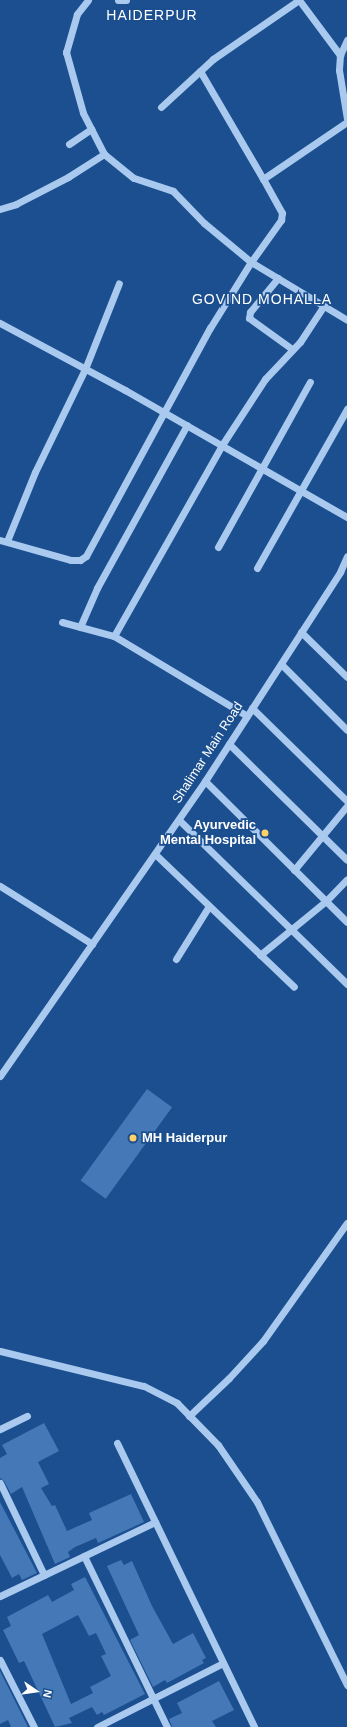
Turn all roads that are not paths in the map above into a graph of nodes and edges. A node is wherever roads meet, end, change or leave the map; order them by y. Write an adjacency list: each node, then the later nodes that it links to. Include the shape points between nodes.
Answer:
1 (88, 0): 11 (street, via 78,14 66,52 83,113)
2 (118, 0): 3 (street)
3 (126, 0)
4 (299, 0): 6 (street); 7 (street, via 213,59)
5 (347, 40): 6 (street)
6 (340, 55): 9 (street, via 339,70)
7 (200, 71): 8 (street); 14 (street)
8 (161, 108)
9 (347, 119)
10 (347, 122): 14 (street)
11 (91, 129): 12 (street); 13 (street)
12 (69, 144)
13 (104, 154): 15 (street, via 68,177 16,204); 16 (street, via 134,178 173,191 204,223)
14 (264, 179): 16 (street, via 282,216)
15 (0, 209)
16 (251, 262): 17 (street); 26 (street, via 210,328)
17 (278, 278): 19 (street); 22 (street, via 250,312 249,318)
18 (120, 283): 23 (street)
19 (323, 307): 20 (street); 22 (street)
20 (347, 320)
21 (0, 323): 23 (street)
22 (292, 349): 28 (street, via 265,379)
23 (86, 369): 26 (street); 32 (street, via 34,472)
24 (310, 382): 29 (street)
25 (347, 409): 30 (street)
26 (164, 412): 27 (street); 32 (street, via 86,556 80,560 71,560)
27 (187, 425): 28 (street); 39 (street, via 103,577)
28 (222, 445): 29 (street); 41 (street)
29 (262, 468): 30 (street); 33 (street)
30 (301, 490): 31 (street); 35 (street)
31 (347, 517)
32 (4, 540)
33 (218, 547)
34 (347, 556): 36 (street, Shalimar Main Road)
35 (257, 568)
36 (340, 572): 37 (street); 40 (street, Shalimar Main Road)
37 (347, 577)
38 (62, 622): 39 (street)
39 (80, 627): 41 (street)
40 (301, 632): 42 (street, Shalimar Main Road); 43 (street)
41 (114, 636): 45 (street)
42 (281, 664): 44 (street, Shalimar Main Road); 46 (street)
43 (347, 678)
44 (252, 708): 45 (street, Shalimar Main Road); 49 (street)
45 (247, 716): 47 (street, Shalimar Main Road)
46 (347, 730)
47 (229, 744): 48 (street, Shalimar Main Road); 52 (street)
48 (205, 781): 51 (street, Shalimar Main Road); 55 (street)
49 (347, 801)
50 (347, 806): 52 (street)
51 (178, 820): 53 (street, Shalimar Main Road); 61 (street)
52 (322, 835): 54 (street); 55 (street)
53 (155, 854): 59 (street); 62 (street, Shalimar Main Road)
54 (347, 860)
55 (294, 870): 58 (street)
56 (347, 879): 58 (street)
57 (0, 886): 62 (street)
58 (326, 901): 60 (street); 61 (street)
59 (209, 906): 63 (street); 64 (street)
60 (347, 922)
61 (290, 928): 63 (street); 65 (street)
62 (92, 944): 67 (street, Shalimar Main Road)
63 (260, 954): 66 (street)
64 (176, 959)
65 (347, 984)
66 (294, 987)
67 (0, 1076)
68 (347, 1223): 71 (street, via 263,1341 230,1378)
69 (0, 1351): 71 (street, via 144,1386 177,1404)
70 (27, 1416): 72 (street)
71 (189, 1416): 81 (street, via 218,1445 257,1502)
72 (0, 1429)
73 (116, 1443): 75 (street)
74 (0, 1483): 77 (street)
75 (155, 1522): 76 (street); 80 (street)
76 (84, 1556): 77 (street); 82 (street)
77 (44, 1575): 78 (street)
78 (0, 1596)
79 (0, 1660): 83 (street)
80 (223, 1663): 82 (street); 86 (street)
81 (347, 1686)
82 (153, 1698): 84 (street); 85 (street)
83 (34, 1727)
84 (97, 1727)
85 (167, 1727)
86 (254, 1727)

